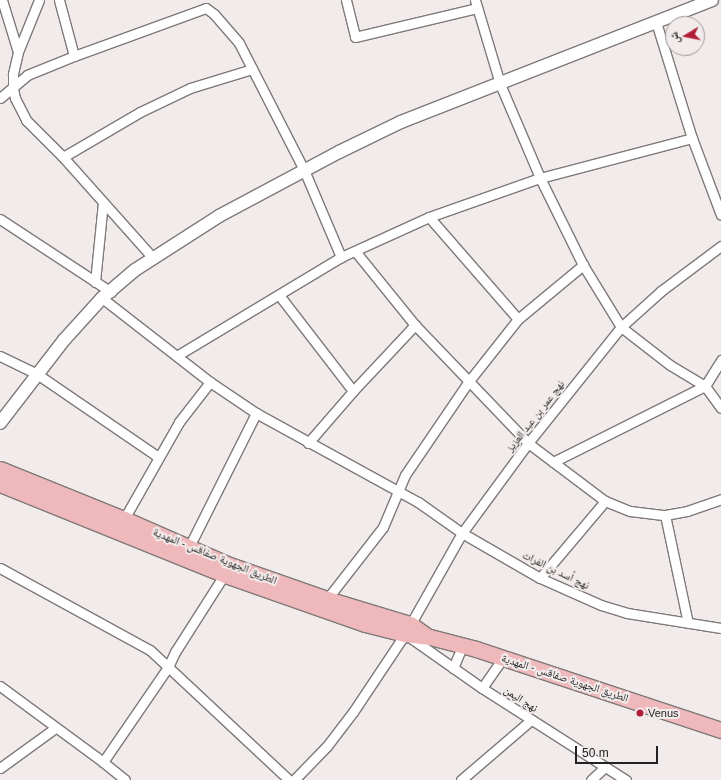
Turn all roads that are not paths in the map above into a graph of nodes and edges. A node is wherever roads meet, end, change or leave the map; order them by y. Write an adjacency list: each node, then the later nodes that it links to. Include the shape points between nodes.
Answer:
1 (2, 0): 9 (street)
2 (39, 0): 9 (street)
3 (59, 0): 10 (street)
4 (346, 0): 7 (street, via 355,37)
5 (708, 1): 8 (street)
6 (205, 4): 10 (street); 11 (street, via 239,43)
7 (476, 4): 12 (street)
8 (656, 22): 12 (street); 15 (street)
9 (18, 52): 13 (street)
10 (74, 56): 13 (street, via 27,76)
11 (252, 68): 16 (street, via 190,88 140,112); 17 (street)
12 (500, 84): 17 (street, via 402,122); 18 (street)
13 (13, 88): 14 (street); 16 (street, via 26,120)
14 (0, 98)
15 (692, 138): 18 (street); 20 (street)
16 (63, 157): 19 (street)
17 (304, 170): 25 (street, via 218,216); 26 (street)
18 (540, 178): 21 (street); 27 (street)
19 (103, 202): 25 (street); 28 (street)
20 (721, 215)
21 (429, 217): 24 (street); 31 (street)
22 (0, 219): 28 (street, نهج أسد بن الفرات)
23 (721, 246): 33 (street, نهج عمر بن عبد العزيز, via 661,291)
24 (355, 251): 26 (street); 32 (street)
25 (153, 258): 30 (street)
26 (341, 258): 29 (street)
27 (583, 265): 31 (street); 33 (street)
28 (95, 282): 30 (street, نهج أسد بن الفرات)
29 (279, 294): 34 (street); 41 (street)
30 (106, 295): 34 (street, نهج أسد بن الفرات); 37 (street)
31 (518, 319): 38 (street)
32 (415, 325): 38 (street); 41 (street)
33 (621, 327): 40 (street, via 670,365); 46 (street, نهج عمر بن عبد العزيز)
34 (178, 355): 39 (street, نهج أسد بن الفرات)
35 (0, 356): 37 (street)
36 (721, 360): 40 (street)
37 (37, 374): 44 (street); 47 (street)
38 (469, 381): 46 (street); 51 (street, via 405,475)
39 (210, 382): 43 (street, نهج أسد بن الفرات); 47 (street, via 179,422)
40 (705, 386): 42 (street); 48 (street)
41 (352, 391): 45 (street)
42 (721, 408)
43 (256, 413): 45 (street, نهج أسد بن الفرات); 57 (street)
44 (0, 423)
45 (308, 443): 51 (street, نهج أسد بن الفرات)
46 (528, 443): 48 (street); 56 (street, نهج عمر بن عبد العزيز)
47 (158, 457): 55 (street)
48 (553, 462): 53 (street)
49 (0, 470): 55 (main road, الطريق الجهوية صفاقس - المهدية)
50 (0, 484): 59 (main road, الطريق الجهوية صفاقس - المهدية)
51 (398, 492): 56 (street, نهج أسد بن الفرات, via 418,502); 61 (street, via 383,527)
52 (721, 499): 54 (street, via 687,511)
53 (605, 501): 54 (street, via 630,511); 60 (street)
54 (665, 515): 62 (street)
55 (124, 519): 57 (main road, الطريق الجهوية صفاقس - المهدية)
56 (462, 533): 60 (street, نهج أسد بن الفرات); 64 (street, نهج عمر بن عبد العزيز)
57 (189, 547): 59 (main road, الطريق الجهوية صفاقس - المهدية)
58 (0, 568): 67 (street, via 150,650)
59 (228, 570): 61 (main road, الطريق الجهوية صفاقس - المهدية); 64 (main road, الطريق الجهوية صفاقس - المهدية, via 365,624); 67 (street)
60 (540, 578): 62 (street, نهج أسد بن الفرات, via 601,605 626,613)
61 (327, 599): 64 (main road, الطريق الجهوية صفاقس - المهدية)
62 (688, 623): 63 (street, نهج أسد بن الفرات)
63 (721, 628)
64 (408, 629): 65 (main road, الطريق الجهوية صفاقس - المهدية); 68 (street, نهج اليمن); 79 (street, نهج عمر بن عبد العزيز, via 353,712 327,746)
65 (463, 645): 66 (main road, الطريق الجهوية صفاقس - المهدية); 68 (street)
66 (503, 658): 70 (street); 73 (main road, الطريق الجهوية صفاقس - المهدية)
67 (168, 667): 74 (street); 78 (street)
68 (453, 668): 70 (street, نهج اليمن)
69 (0, 686): 72 (street)
70 (482, 688): 71 (street, نهج اليمن)
71 (531, 720): 75 (street, نهج اليمن); 80 (street)
72 (55, 728): 74 (street); 76 (street)
73 (721, 730)
74 (103, 762): 77 (street)
75 (605, 767): 81 (street); 82 (street, نهج اليمن)
76 (0, 768)
77 (125, 780)
78 (288, 780)
79 (294, 780)
80 (461, 780)
81 (591, 780)
82 (626, 780)

